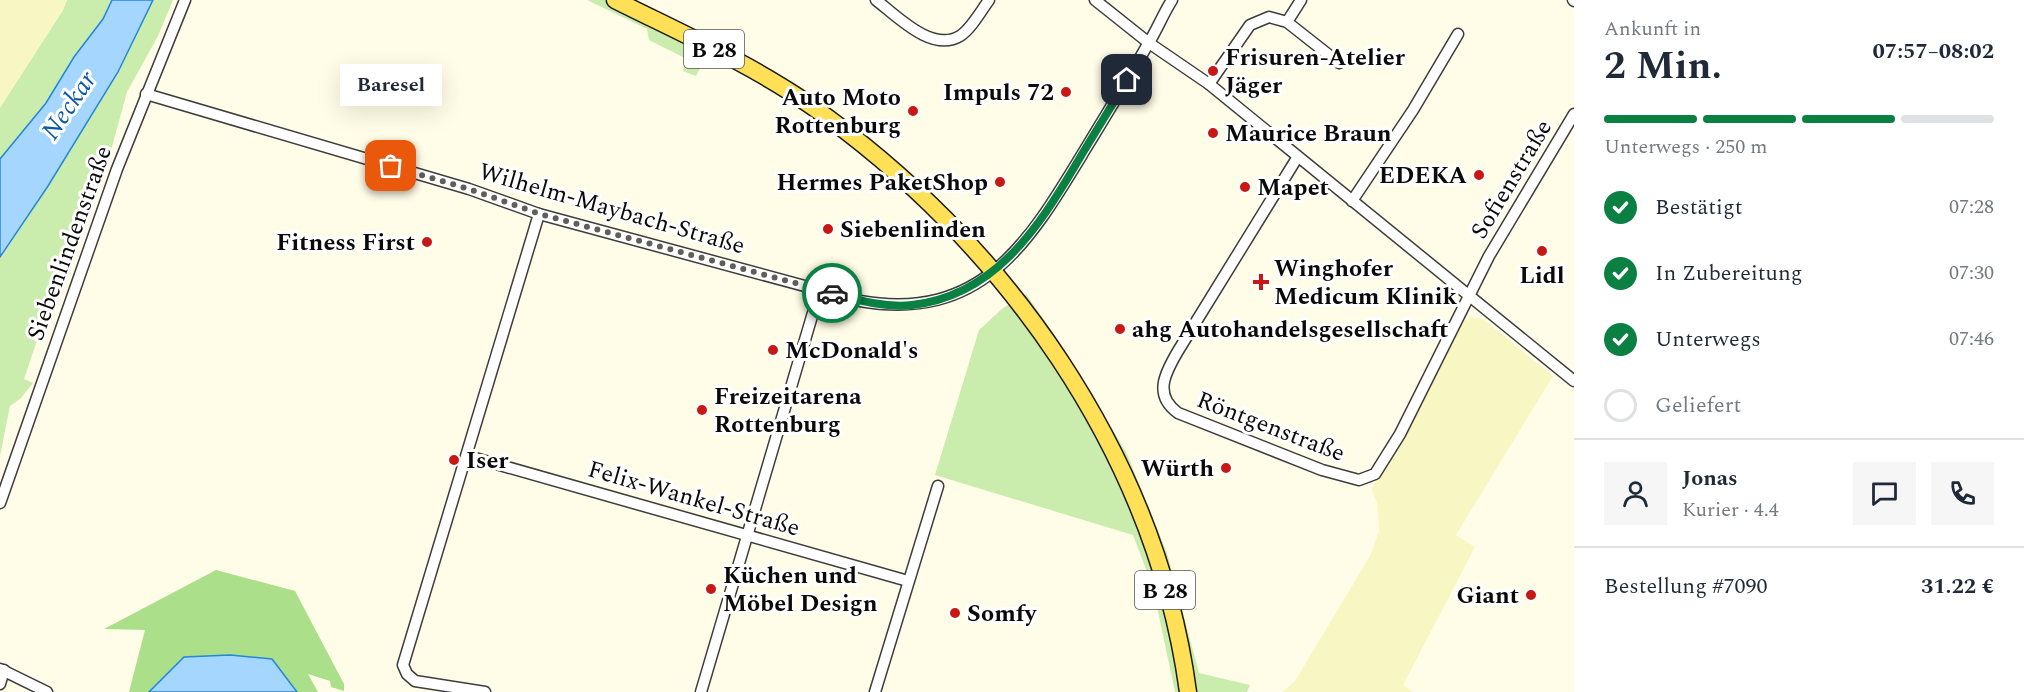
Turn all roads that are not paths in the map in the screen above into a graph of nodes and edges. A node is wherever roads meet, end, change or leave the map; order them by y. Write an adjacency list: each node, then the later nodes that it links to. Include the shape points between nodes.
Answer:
1 (185, 0): 13 (street, Siebenlindenstraße)
2 (615, 0): 18 (main road, B 28, via 748,67 842,128 923,196)
3 (876, 0): 4 (street, via 929,37 947,42 962,35)
4 (989, 0)
5 (1095, 0): 10 (street)
6 (1172, 0): 10 (street, Wilhelm-Maybach-Straße)
7 (1301, 0): 8 (street)
8 (1287, 22): 11 (street); 12 (street, via 1269,17 1250,25)
9 (1458, 34): 16 (street)
10 (1149, 43): 12 (street); 18 (street, Wilhelm-Maybach-Straße, via 1039,225)
11 (1339, 63)
12 (1209, 84): 15 (street)
13 (146, 94): 17 (street, Wilhelm-Maybach-Straße, via 469,189); 24 (street, Siebenlindenstraße)
14 (1574, 114): 20 (street, Sofienstraße, via 1489,256)
15 (1297, 158): 16 (street); 20 (street, Röntgenstraße, via 1162,380 1169,407 1264,448 1359,480 1375,474 1400,434)
16 (1352, 201): 20 (street)
17 (540, 214): 19 (street, Wilhelm-Maybach-Straße); 22 (street)
18 (994, 271): 19 (street, Wilhelm-Maybach-Straße, via 958,292 911,306 860,301); 33 (main road, B 28, via 1060,361 1112,452 1160,571)
19 (820, 289): 25 (street)
20 (1469, 297): 21 (street)
21 (1574, 381)
22 (468, 456): 25 (street, Felix-Wankel-Straße); 30 (street, via 403,665 415,681)
23 (938, 486): 26 (street)
24 (0, 503)
25 (748, 536): 26 (street, Felix-Wankel-Straße); 31 (street)
26 (908, 581): 32 (street)
27 (2, 670): 28 (street); 29 (street)
28 (0, 684)
29 (47, 692)
30 (486, 692)
31 (701, 692)
32 (875, 692)
33 (1188, 692)

